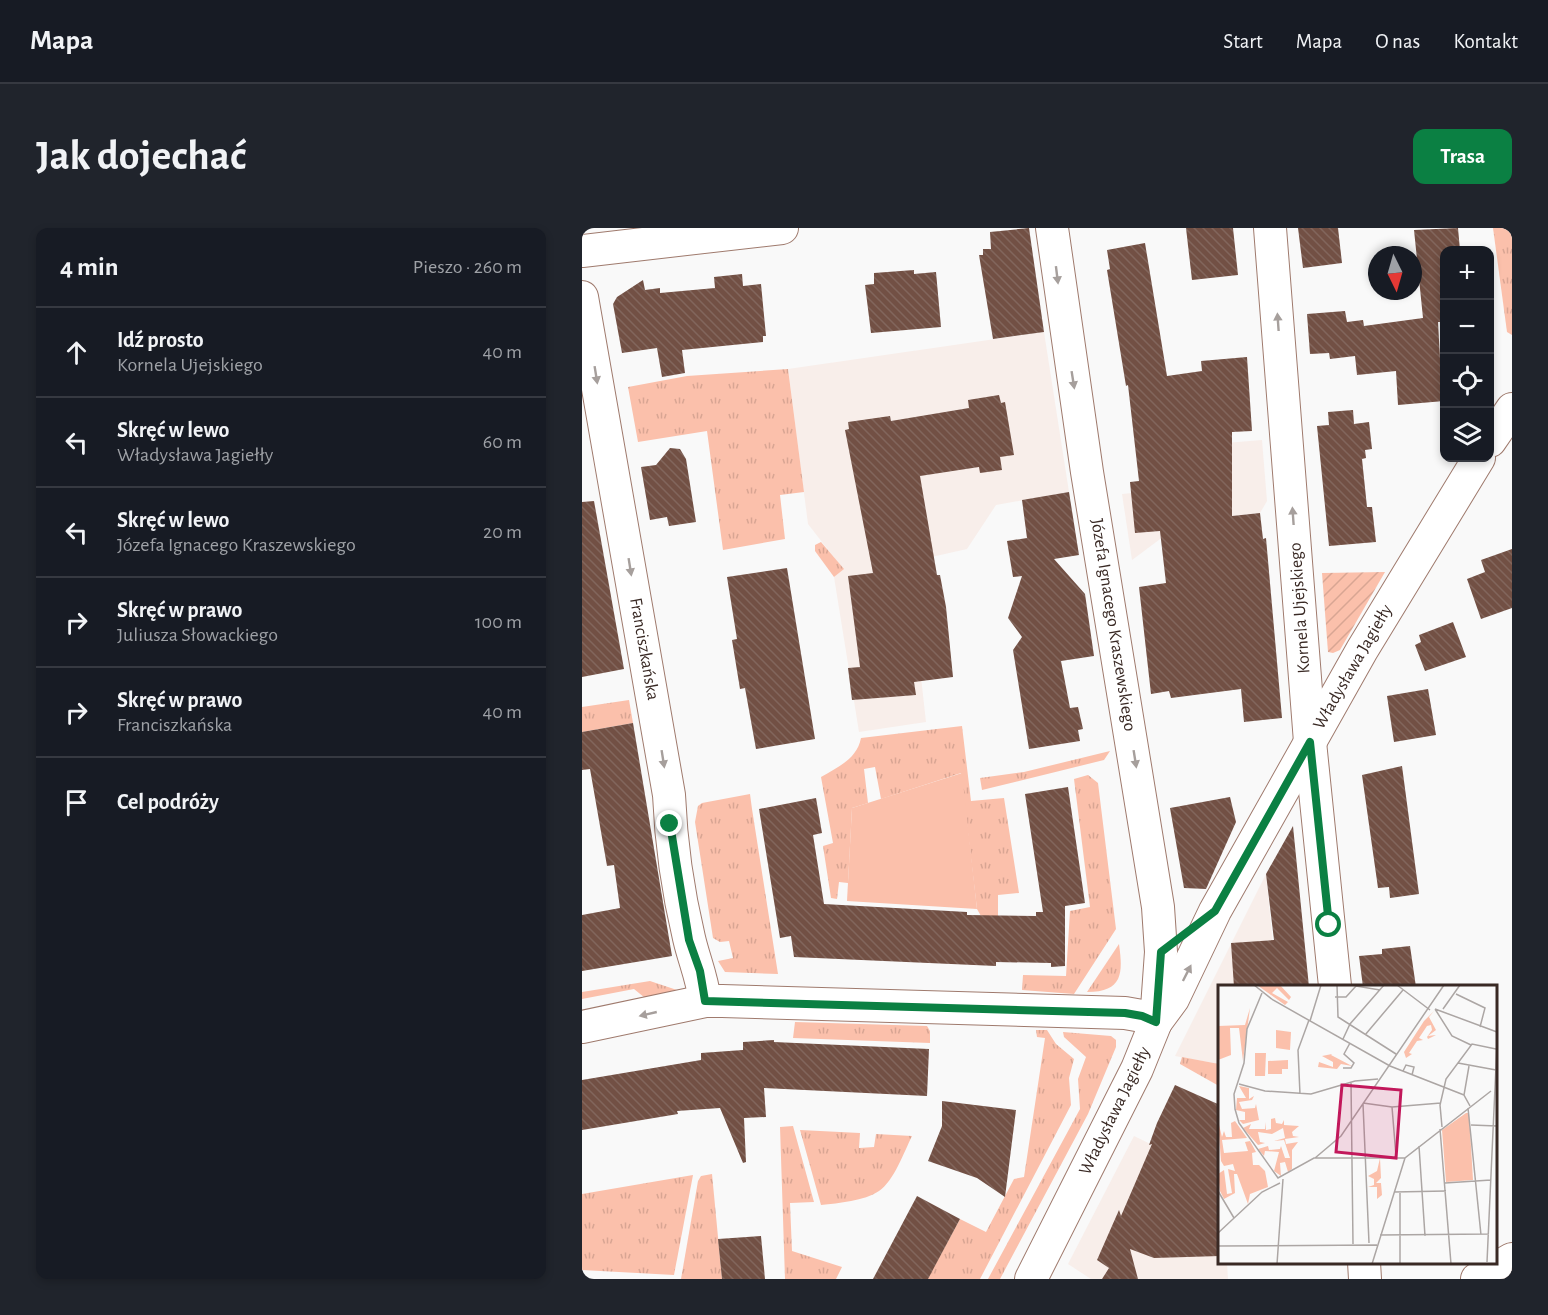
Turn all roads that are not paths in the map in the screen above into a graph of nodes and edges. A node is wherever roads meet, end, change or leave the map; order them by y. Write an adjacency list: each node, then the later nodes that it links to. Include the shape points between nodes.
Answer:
1 (783, 228): 4 (street)
2 (1052, 228): 11 (street, Józefa Ignacego Kraszewskiego, one-way to 11, via 1087,472 1157,897)
3 (1270, 228): 9 (street, Kornela Ujejskiego, one-way to 3)
4 (582, 251)
5 (582, 297): 13 (street, Franciszkańska, one-way to 13, via 669,795 684,910)
6 (1512, 409): 7 (street)
7 (1494, 435)
8 (1477, 462): 9 (street, Władysława Jagiełły)
9 (1310, 742): 10 (street, Władysława Jagiełły); 12 (street, Kornela Ujejskiego)
10 (1215, 911): 11 (street, Władysława Jagiełły); 14 (street, Władysława Jagiełły, one-way to 10, via 1173,999)
11 (1161, 952): 14 (street, Józefa Ignacego Kraszewskiego)
12 (1335, 985)
13 (705, 1001): 14 (street, via 1125,1013); 15 (street, one-way to 15)
14 (1156, 1022): 18 (street, Władysława Jagiełły, via 1137,1069)
15 (582, 1027)
16 (1512, 1259): 20 (street)
17 (1364, 1264): 19 (street)
18 (1031, 1279)
19 (1365, 1279)
20 (1477, 1279)

